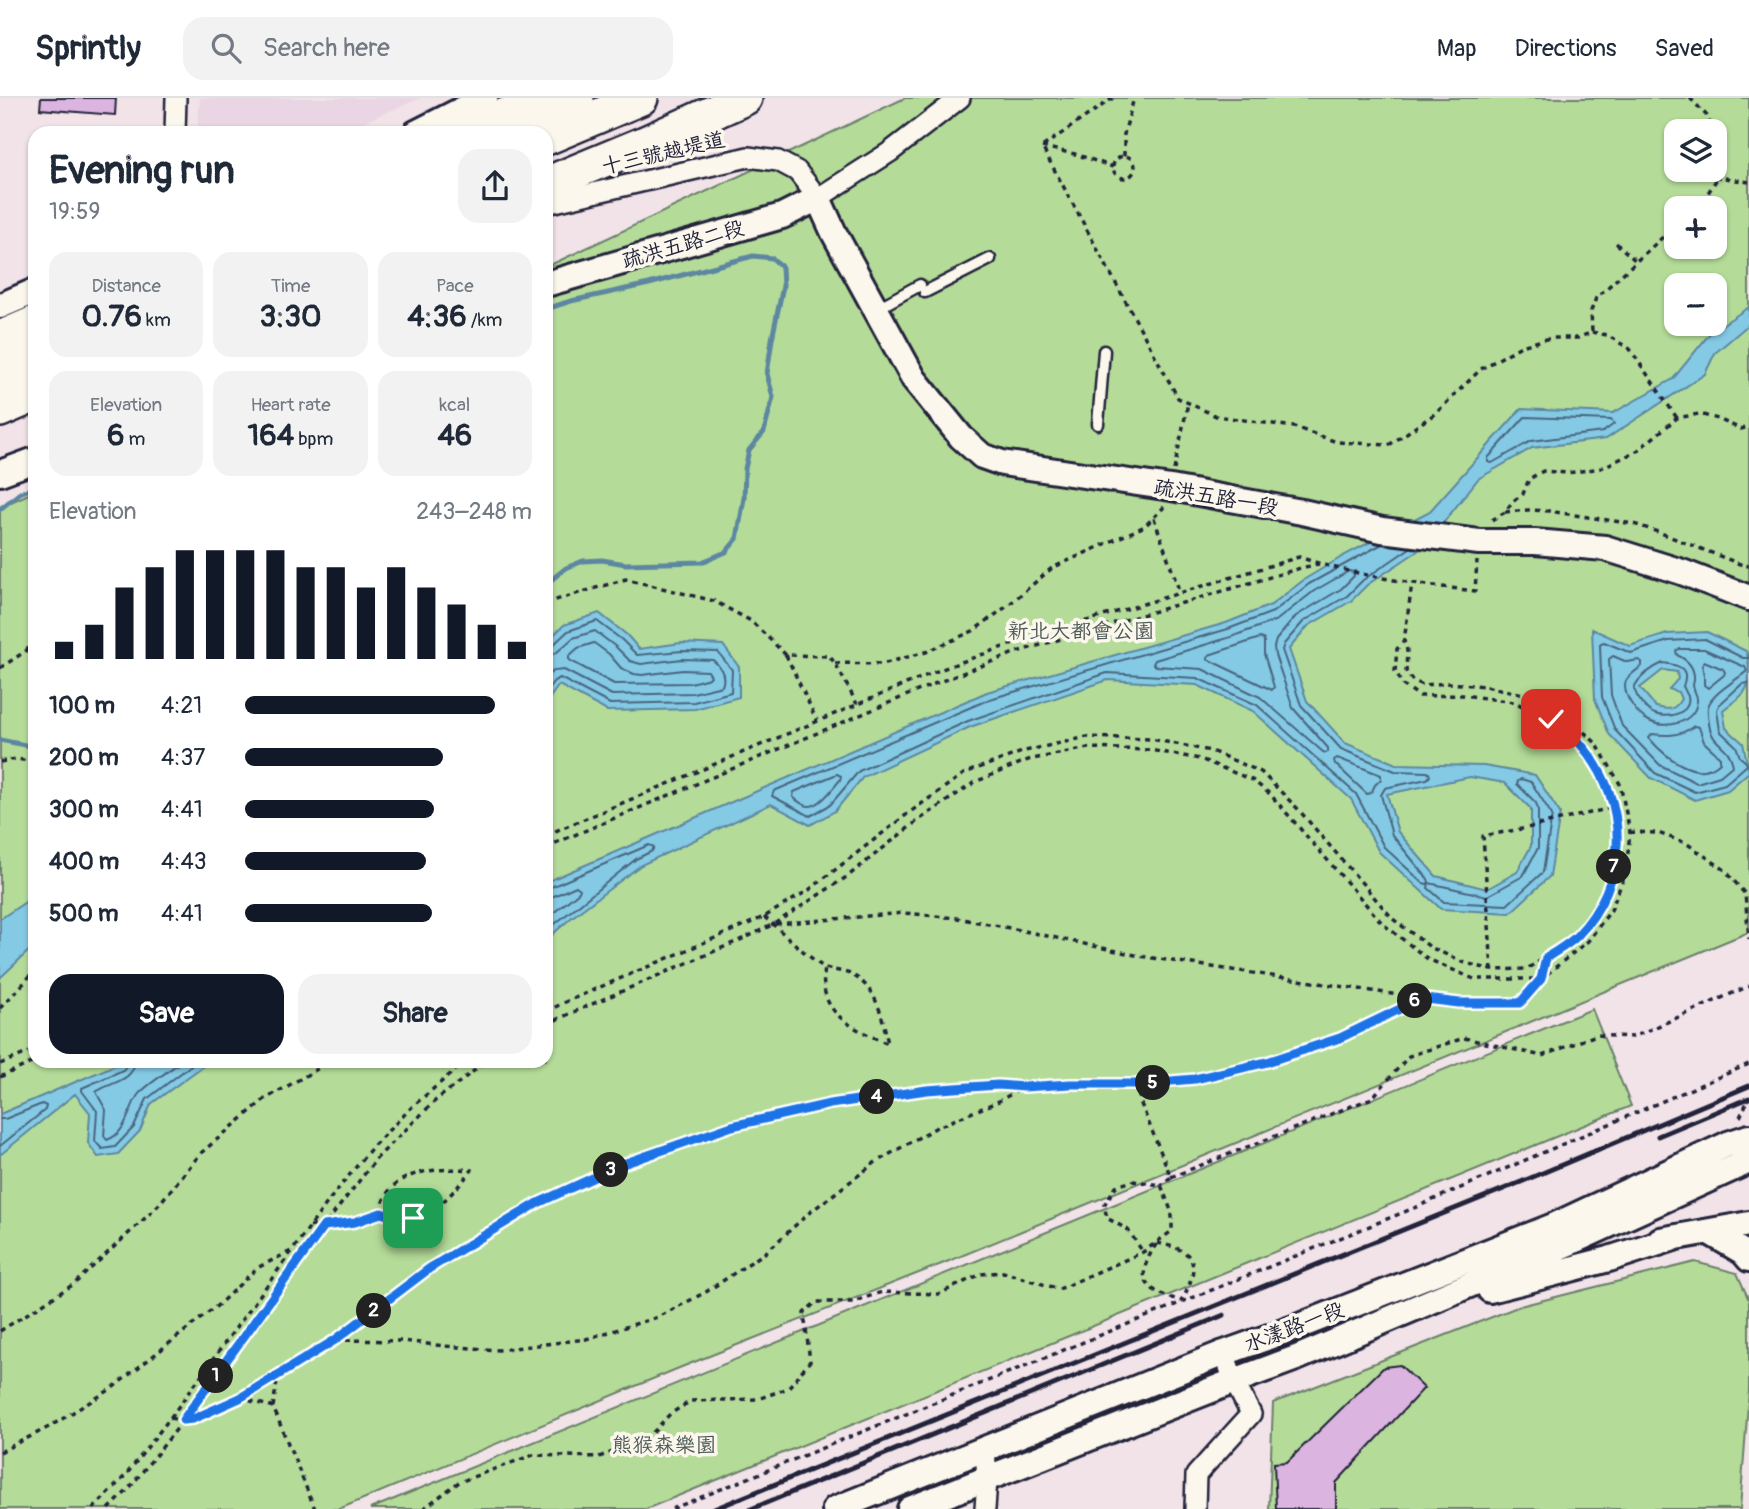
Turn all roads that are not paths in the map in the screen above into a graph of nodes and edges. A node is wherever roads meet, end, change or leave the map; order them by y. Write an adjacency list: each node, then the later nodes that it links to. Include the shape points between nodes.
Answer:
1 (176, 98): 9 (street)
2 (485, 98): 10 (street)
3 (541, 98): 11 (street)
4 (577, 98): 12 (highway)
5 (641, 98): 13 (highway)
6 (704, 98): 14 (highway)
7 (745, 98): 15 (highway)
8 (960, 98): 16 (street, via 890,152)
9 (175, 126)
10 (430, 126)
11 (459, 126)
12 (515, 126)
13 (553, 135)
14 (553, 159)
15 (553, 181)
16 (818, 198): 17 (street, 十三號越堤道, via 797,171 778,161 748,157); 19 (street, 疏洪五路二段, via 782,216); 22 (street, 疏洪五路一段)
17 (553, 202)
18 (990, 259): 22 (lane)
19 (553, 282)
20 (28, 294): 21 (street)
21 (0, 306)
22 (876, 310): 35 (street, 疏洪五路一段, via 914,379 961,438 982,456 1002,463 1171,488 1382,530 1479,542 1605,548)
23 (28, 321): 24 (street)
24 (0, 333)
25 (28, 344): 27 (highway)
26 (1104, 351): 32 (lane)
27 (0, 355)
28 (28, 371): 29 (highway)
29 (0, 382)
30 (28, 398): 31 (highway)
31 (0, 410)
32 (1098, 424)
33 (28, 463): 34 (street)
34 (0, 473)
35 (1749, 598)
36 (1749, 1127): 37 (lane)
37 (1738, 1140): 41 (street, 水漾路一段)
38 (1749, 1161): 41 (street, 水漾路一段)
39 (1749, 1224): 40 (street)
40 (1709, 1232): 42 (street); 43 (street)
41 (1560, 1235): 42 (street, via 1629,1245); 44 (street, 水漾路一段); 45 (street, 水漾路一段)
42 (1674, 1238): 44 (street)
43 (1749, 1259)
44 (1403, 1313): 46 (street, 水漾路一段)
45 (1224, 1353): 46 (street); 47 (street, 水漾路一段)
46 (1234, 1381): 48 (street, 水漾路一段); 52 (street, via 1251,1414 1196,1475)
47 (985, 1450): 48 (street); 49 (street, 水漾路一段)
48 (987, 1479): 50 (street, 水漾路一段); 51 (street)
49 (835, 1509)
50 (910, 1509)
51 (985, 1509)
52 (1195, 1509)

